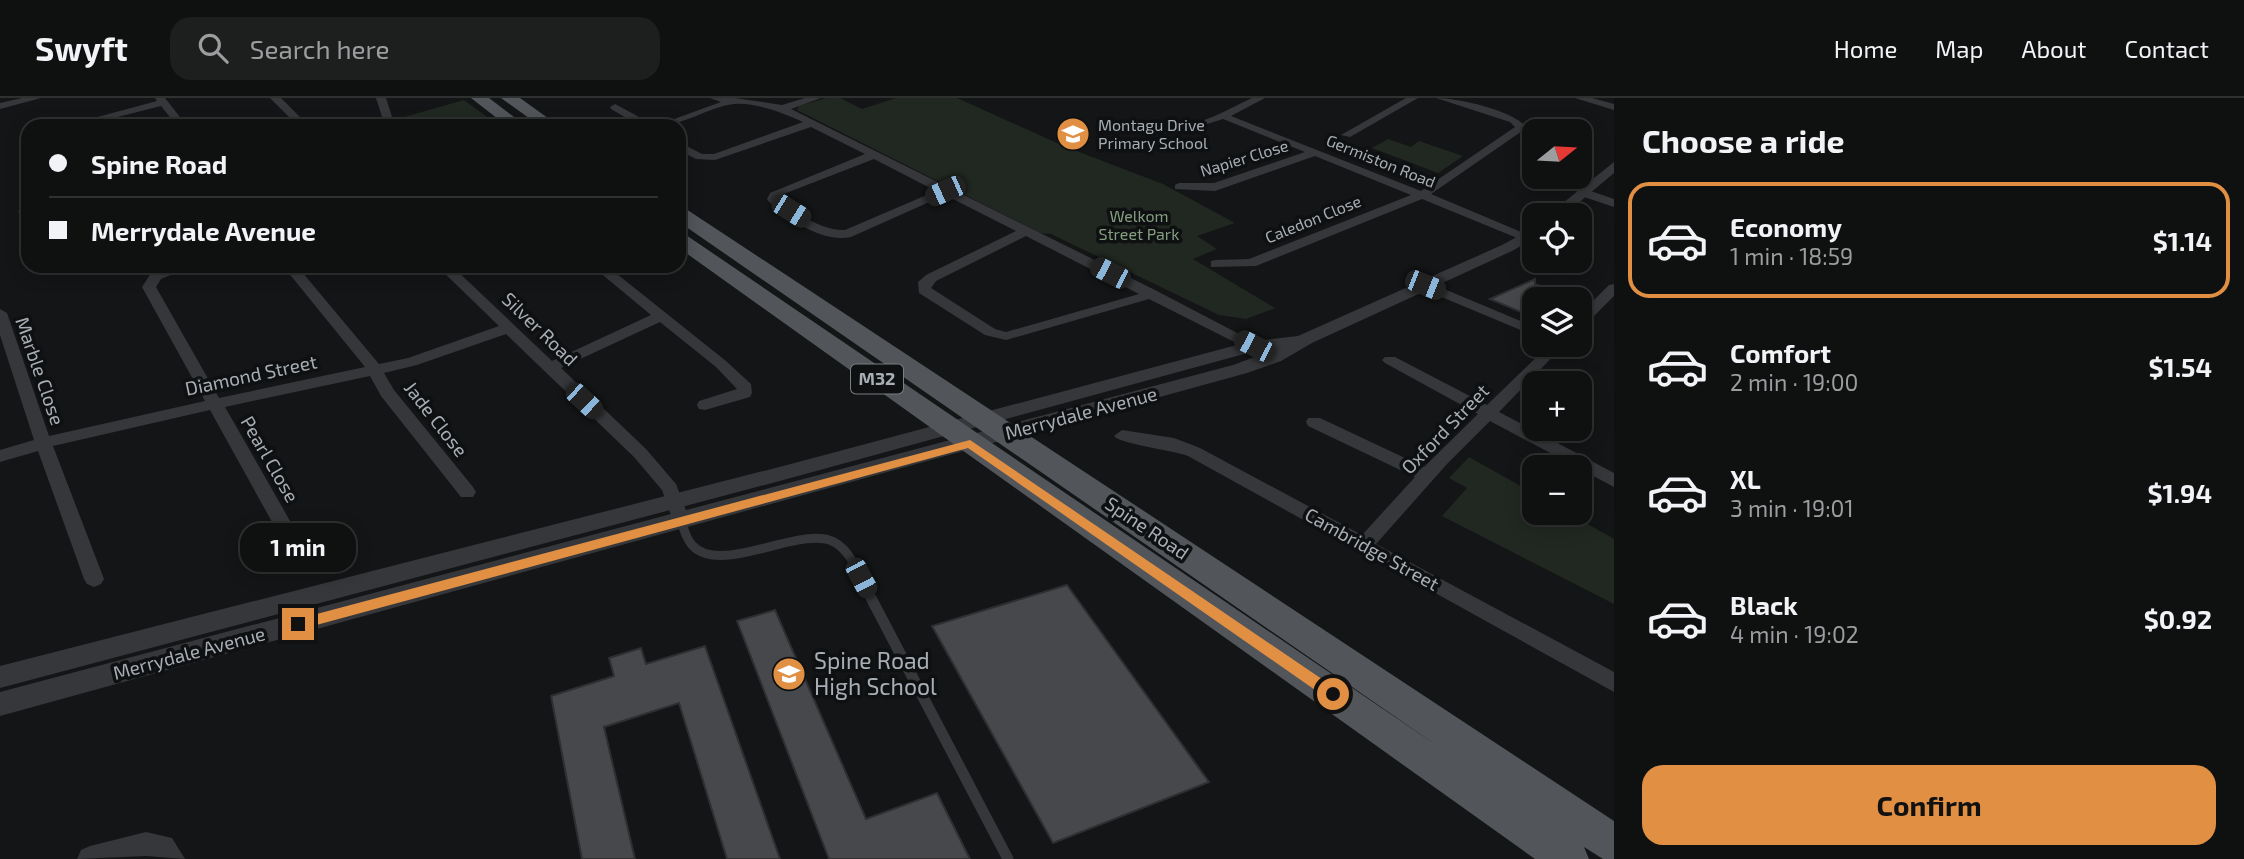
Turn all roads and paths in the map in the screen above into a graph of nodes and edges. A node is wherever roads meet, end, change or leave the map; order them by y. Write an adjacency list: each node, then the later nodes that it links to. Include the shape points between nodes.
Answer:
1 (36, 98): 14 (street)
2 (275, 98): 21 (street)
3 (381, 98): 22 (street)
4 (479, 98): 23 (main road)
5 (509, 98): 24 (main road)
6 (715, 98): 13 (street)
7 (816, 98): 17 (street)
8 (1260, 98): 18 (street)
9 (1413, 98): 29 (street)
10 (1441, 98): 37 (street, Caledon Close, via 1510,118 1520,123 1519,129)
11 (1580, 98): 16 (street)
12 (162, 101): 19 (street); 20 (street)
13 (734, 101): 17 (street); 26 (street)
14 (0, 106)
15 (615, 107): 25 (street)
16 (1614, 107)
17 (782, 108): 27 (street)
18 (1223, 116): 28 (street, via 1172,131); 31 (street, Germiston Road)
19 (95, 119)
20 (176, 119)
21 (297, 119)
22 (388, 119)
23 (509, 119)
24 (540, 119)
25 (636, 119)
26 (681, 119)
27 (811, 123): 30 (street, via 711,158); 32 (street)
28 (1146, 130)
29 (1346, 135)
30 (686, 149)
31 (1317, 152): 34 (street, Napier Close, via 1215,187); 37 (street, Germiston Road)
32 (873, 155): 35 (street); 35 (street, via 776,193 774,198 827,233 843,235)
33 (1614, 166): 36 (street)
34 (1180, 187)
35 (945, 191): 41 (street)
36 (1583, 192): 38 (street); 39 (street)
37 (1422, 195): 42 (street, Germiston Road); 45 (street, Caledon Close, via 1251,263)
38 (1570, 203)
39 (1614, 203)
40 (686, 218): 69 (main road, Spine Road / M32)
41 (1026, 231): 52 (street); 52 (street, via 931,278 924,290 990,332 1006,336)
42 (1522, 231)
43 (1522, 238): 50 (street, Merrydale Avenue)
44 (686, 244): 71 (main road, Spine Road / M32)
45 (1216, 264)
46 (165, 273): 65 (street, Pearl Close, via 156,276 149,287)
47 (295, 273): 64 (street, Jade Close)
48 (456, 273): 57 (street, Silver Road)
49 (608, 273): 55 (street)
50 (1425, 285): 56 (street); 58 (street, Merrydale Avenue)
51 (1614, 288): 53 (street)
52 (1152, 294): 59 (street)
53 (1592, 310)
54 (0, 313): 72 (street, Marble Close)
55 (661, 316): 63 (street); 66 (street, via 745,388 744,393)
56 (1522, 326)
57 (508, 328): 63 (street, Silver Road); 64 (street, Diamond Street, via 432,357)
58 (1306, 339): 59 (street, Merrydale Avenue); 60 (street, Merrydale Avenue)
59 (1254, 346): 60 (street); 69 (street, Merrydale Avenue)
60 (1275, 357): 69 (street, Merrydale Avenue)
61 (1545, 357): 67 (street, Oxford Street)
62 (1390, 360): 67 (street)
63 (549, 368): 77 (street, Silver Road, via 640,453 670,488)
64 (375, 370): 65 (street, Diamond Street); 76 (street, Jade Close, via 387,392)
65 (214, 403): 72 (street, Diamond Street); 78 (street, Pearl Close)
66 (705, 405)
67 (1489, 414): 74 (street, Oxford Street); 75 (street)
68 (1314, 422): 74 (street)
69 (996, 426): 71 (street, Merrydale Avenue); 84 (main road, Spine Road / M32)
70 (1122, 436): 79 (street, Cambridge Street, via 1161,441 1194,452)
71 (960, 437): 77 (street, Merrydale Avenue); 88 (main road, Spine Road / M32)
72 (43, 442): 73 (street, Diamond Street); 80 (street, Marble Close)
73 (0, 456)
74 (1427, 476): 79 (street, Oxford Street)
75 (1614, 481)
76 (467, 492)
77 (677, 511): 81 (street, Merrydale Avenue); 83 (street, Merrydale Avenue); 87 (lane, via 689,542 698,551 717,557 820,537 835,542 848,554)
78 (289, 535)
79 (1364, 545): 82 (street, Cambridge Street)
80 (94, 579)
81 (0, 677)
82 (1614, 683)
83 (0, 704)
84 (1614, 844)
85 (90, 859): 86 (street, via 146,844 163,848)
86 (172, 859)
87 (1008, 859)
88 (1569, 859)

